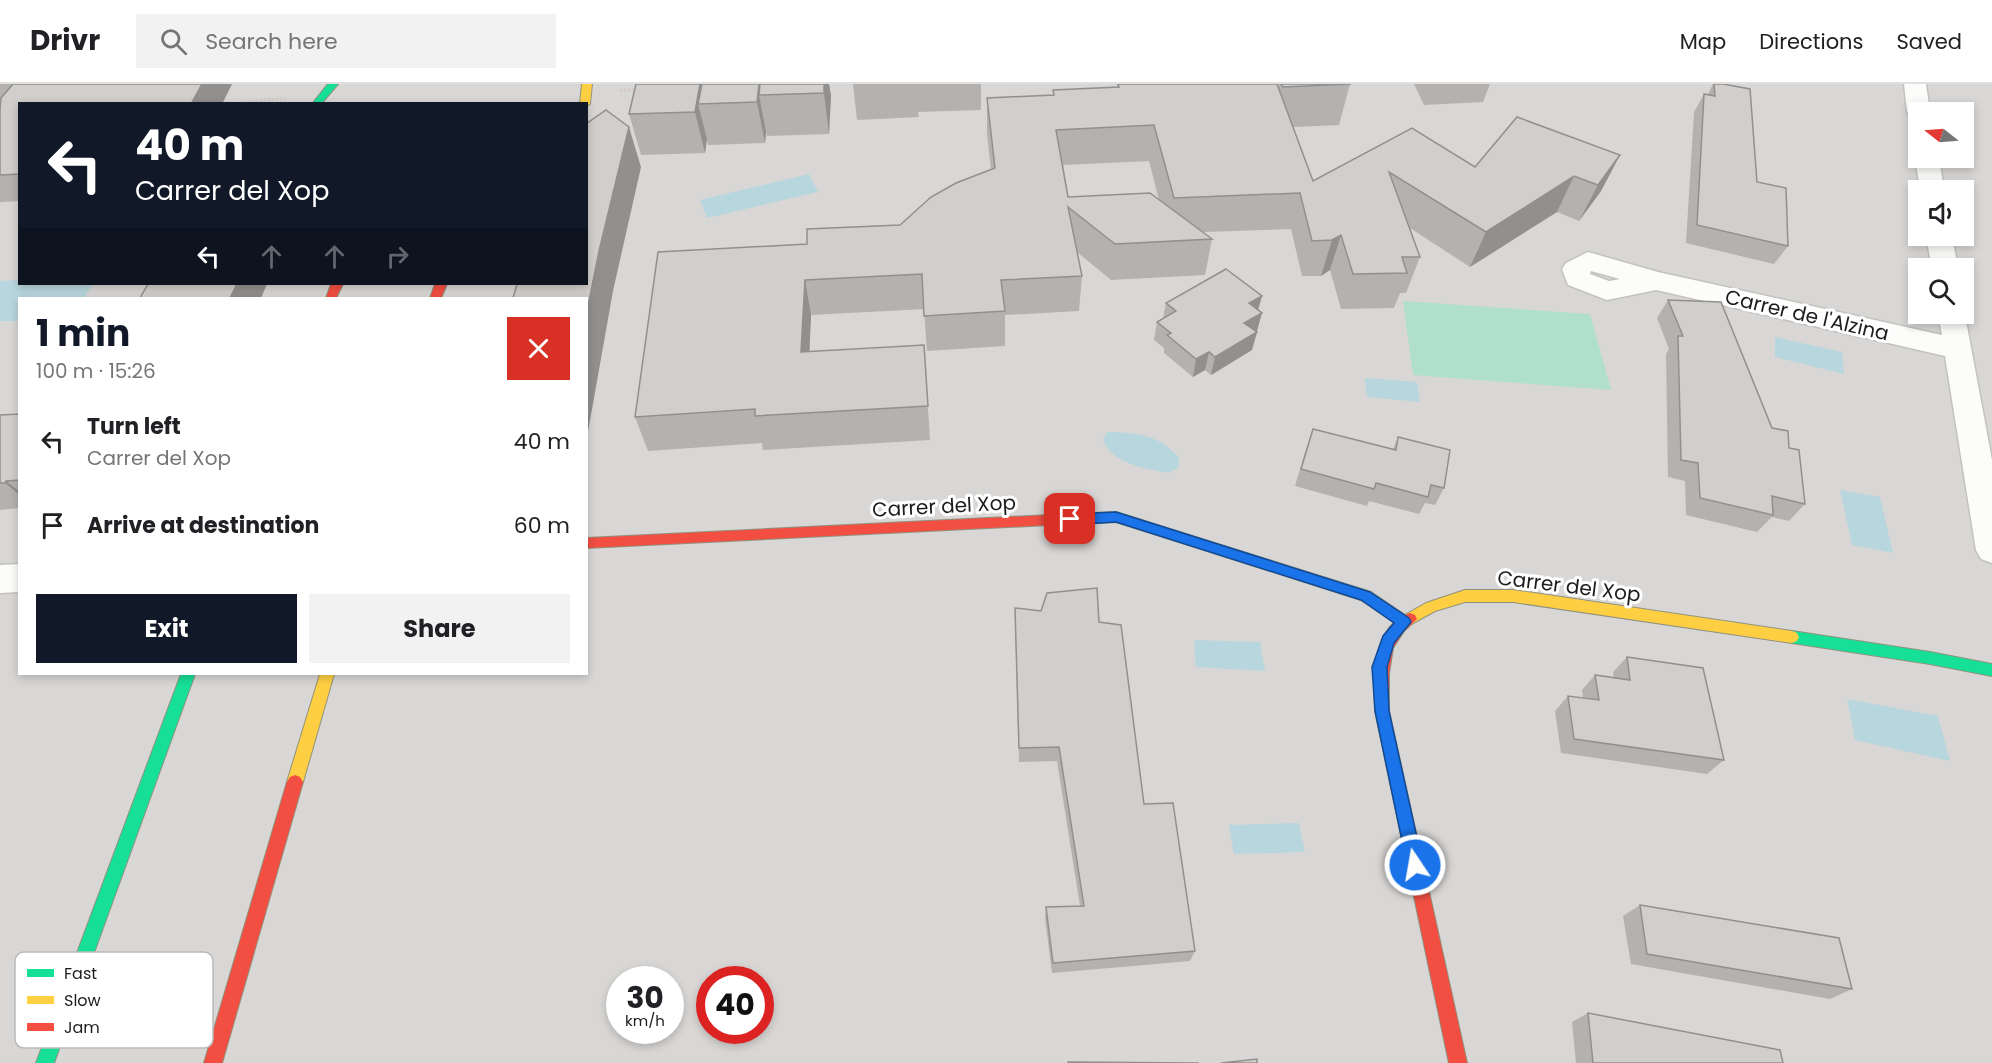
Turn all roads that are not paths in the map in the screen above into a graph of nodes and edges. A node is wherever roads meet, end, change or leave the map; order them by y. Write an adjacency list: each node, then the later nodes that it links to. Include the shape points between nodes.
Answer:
1 (333, 84): 3 (street)
2 (1915, 84): 4 (street)
3 (318, 102)
4 (1918, 102)
5 (1656, 280): 7 (street, Carrer de l'Alzina)
6 (1954, 324): 7 (street)
7 (1958, 349): 9 (street)
8 (588, 543): 12 (street, Carrer del Xop, via 1116,517 1365,596)
9 (1992, 550)
10 (18, 578): 11 (street)
11 (0, 579)
12 (1404, 622): 13 (street, Carrer del Xop, via 1431,607 1465,596 1513,596); 20 (street, via 1388,640 1380,667 1382,711)
13 (1992, 670)
14 (188, 675): 16 (street)
15 (327, 675): 19 (street)
16 (86, 952)
17 (51, 1048): 18 (street)
18 (45, 1063)
19 (213, 1063)
20 (1458, 1063)

